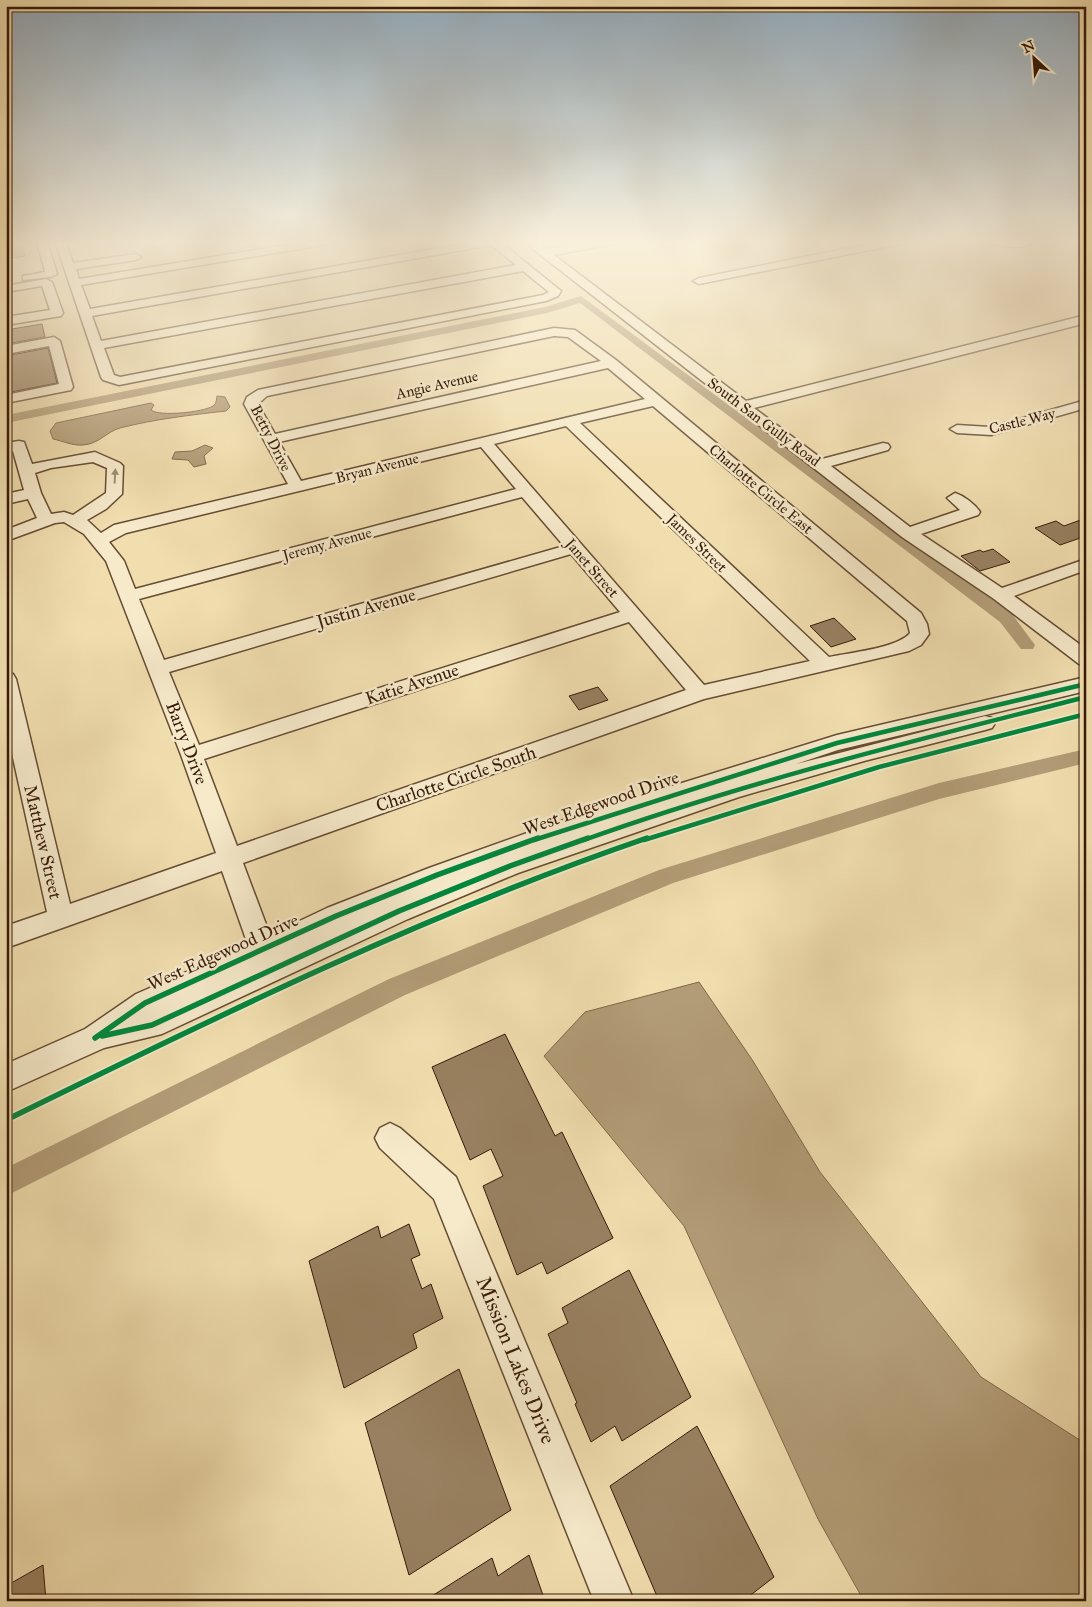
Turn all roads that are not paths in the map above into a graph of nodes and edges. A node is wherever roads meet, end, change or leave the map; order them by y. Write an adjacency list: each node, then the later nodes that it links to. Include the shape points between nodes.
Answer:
1 (38, 316): 7 (street)
2 (87, 316): 8 (street)
3 (257, 316): 8 (street)
4 (455, 316): 8 (street, via 116,380 108,377)
5 (627, 316): 15 (street, South San Gully Road)
6 (1086, 319): 15 (street)
7 (6, 321)
8 (98, 345)
9 (6, 350): 12 (street, via 54,341 66,387)
10 (611, 363): 11 (street, Charlotte Circle East, via 571,333 554,332); 13 (street, Charlotte Circle East); 18 (street, Angie Avenue)
11 (320, 381): 18 (street, Betty Drive, via 263,393 252,400 251,404)
12 (6, 399)
13 (655, 401): 16 (street, Bryan Avenue); 39 (street, Charlotte Circle East, via 914,617 920,634)
14 (1086, 404): 17 (street, Castle Way, via 991,431)
15 (744, 406): 22 (street, South San Gully Road)
16 (570, 422): 19 (street, Bryan Avenue); 41 (street, James Street)
17 (958, 429)
18 (271, 439): 24 (street, Betty Drive)
19 (484, 442): 24 (street, Bryan Avenue); 25 (street, Janet Street)
20 (883, 447): 22 (street)
21 (6, 448): 23 (street, via 19,445)
22 (820, 464): 31 (street, South San Gully Road)
23 (27, 471): 26 (street); 30 (street, one-way to 23, via 114,494 116,466 95,457)
24 (297, 487): 33 (street, Bryan Avenue, via 120,529)
25 (525, 491): 34 (street, Janet Street); 37 (street, Jeremy Avenue)
26 (33, 493): 28 (street); 29 (street)
27 (955, 498): 31 (street, via 972,512)
28 (6, 499)
29 (48, 521): 30 (street, via 55,517); 32 (street)
30 (74, 521): 33 (street, Barry Drive)
31 (908, 533): 36 (street, South San Gully Road)
32 (6, 536)
33 (100, 540): 37 (street, Barry Drive, via 115,561)
34 (574, 548): 38 (street, Janet Street); 42 (street, Justin Avenue)
35 (1086, 564): 36 (street)
36 (1000, 595): 40 (street, South San Gully Road)
37 (130, 596): 42 (street, Barry Drive)
38 (632, 615): 45 (street, Janet Street); 47 (street, Katie Avenue)
39 (911, 643): 41 (street, Charlotte Circle South)
40 (1086, 659)
41 (824, 664): 45 (street, Charlotte Circle South)
42 (158, 668): 47 (street, Barry Drive)
43 (6, 678): 49 (street, Matthew Street)
44 (1086, 684): 51 (street, West Edgewood Drive, via 837,743 581,823 400,890)
45 (700, 693): 48 (street, Charlotte Circle South)
46 (1086, 698): 52 (street, West Edgewood Drive, via 855,756 606,832 398,911 152,1025)
47 (192, 755): 48 (street, Barry Drive)
48 (230, 859): 49 (street, Charlotte Circle South); 51 (street, Barry Drive)
49 (60, 918): 50 (street, Charlotte Circle South)
50 (6, 937)
51 (263, 951): 52 (street, West Edgewood Drive, via 145,1003)
52 (95, 1038): 53 (street, West Edgewood Drive)
53 (6, 1078)
54 (390, 1138): 55 (street, Mission Lakes Drive, via 446,1188)
55 (614, 1601)

